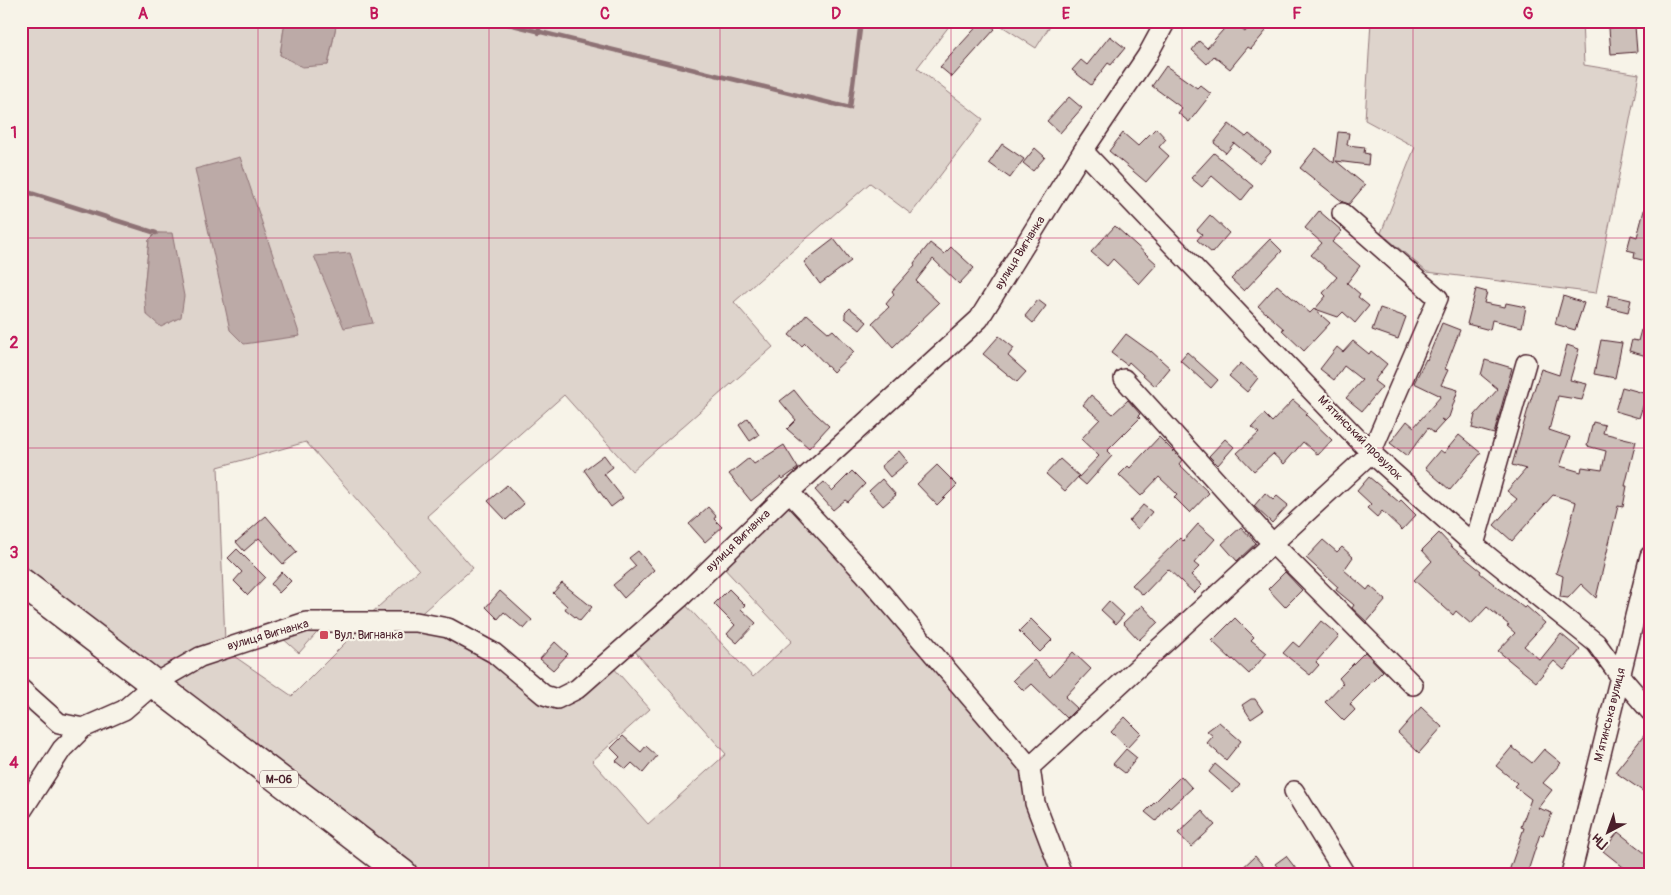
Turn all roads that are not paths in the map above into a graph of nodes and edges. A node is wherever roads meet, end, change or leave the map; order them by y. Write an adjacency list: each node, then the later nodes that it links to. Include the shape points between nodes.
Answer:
1 (1166, 21): 2 (street, вулиця Вигнанка, via 1147,56)
2 (1083, 151): 6 (street, Мʼятинський провулок); 7 (street, вулиця Вигнанка, via 978,319)
3 (1342, 213): 6 (street, via 1438,298)
4 (1526, 363): 9 (street)
5 (1124, 379): 8 (street)
6 (1371, 453): 8 (street); 9 (street, Мʼятинський провулок)
7 (789, 492): 13 (street, вулиця Вигнанка, via 680,598 577,689 557,699 544,695 494,653 448,628 416,622 306,622 200,657); 18 (street, via 865,574)
8 (1273, 544): 14 (street); 18 (street)
9 (1474, 545): 12 (street, Мʼятинський провулок, via 1596,642)
10 (1650, 556): 12 (street, Мʼятинська вулиця)
11 (21, 582): 13 (highway, М-06)
12 (1620, 676): 16 (street, Мʼятинський провулок); 24 (street, Мʼятинська вулиця)
13 (155, 683): 17 (street, вулиця Вигнанка, via 124,710); 21 (highway, М-06)
14 (1413, 685)
15 (21, 688): 17 (street, via 59,723)
16 (1650, 711)
17 (83, 728): 20 (street, via 62,749)
18 (1030, 768): 22 (street, via 1035,803)
19 (1294, 790): 23 (street)
20 (21, 812)
21 (403, 874)
22 (1062, 874)
23 (1345, 874)
24 (1571, 874)

